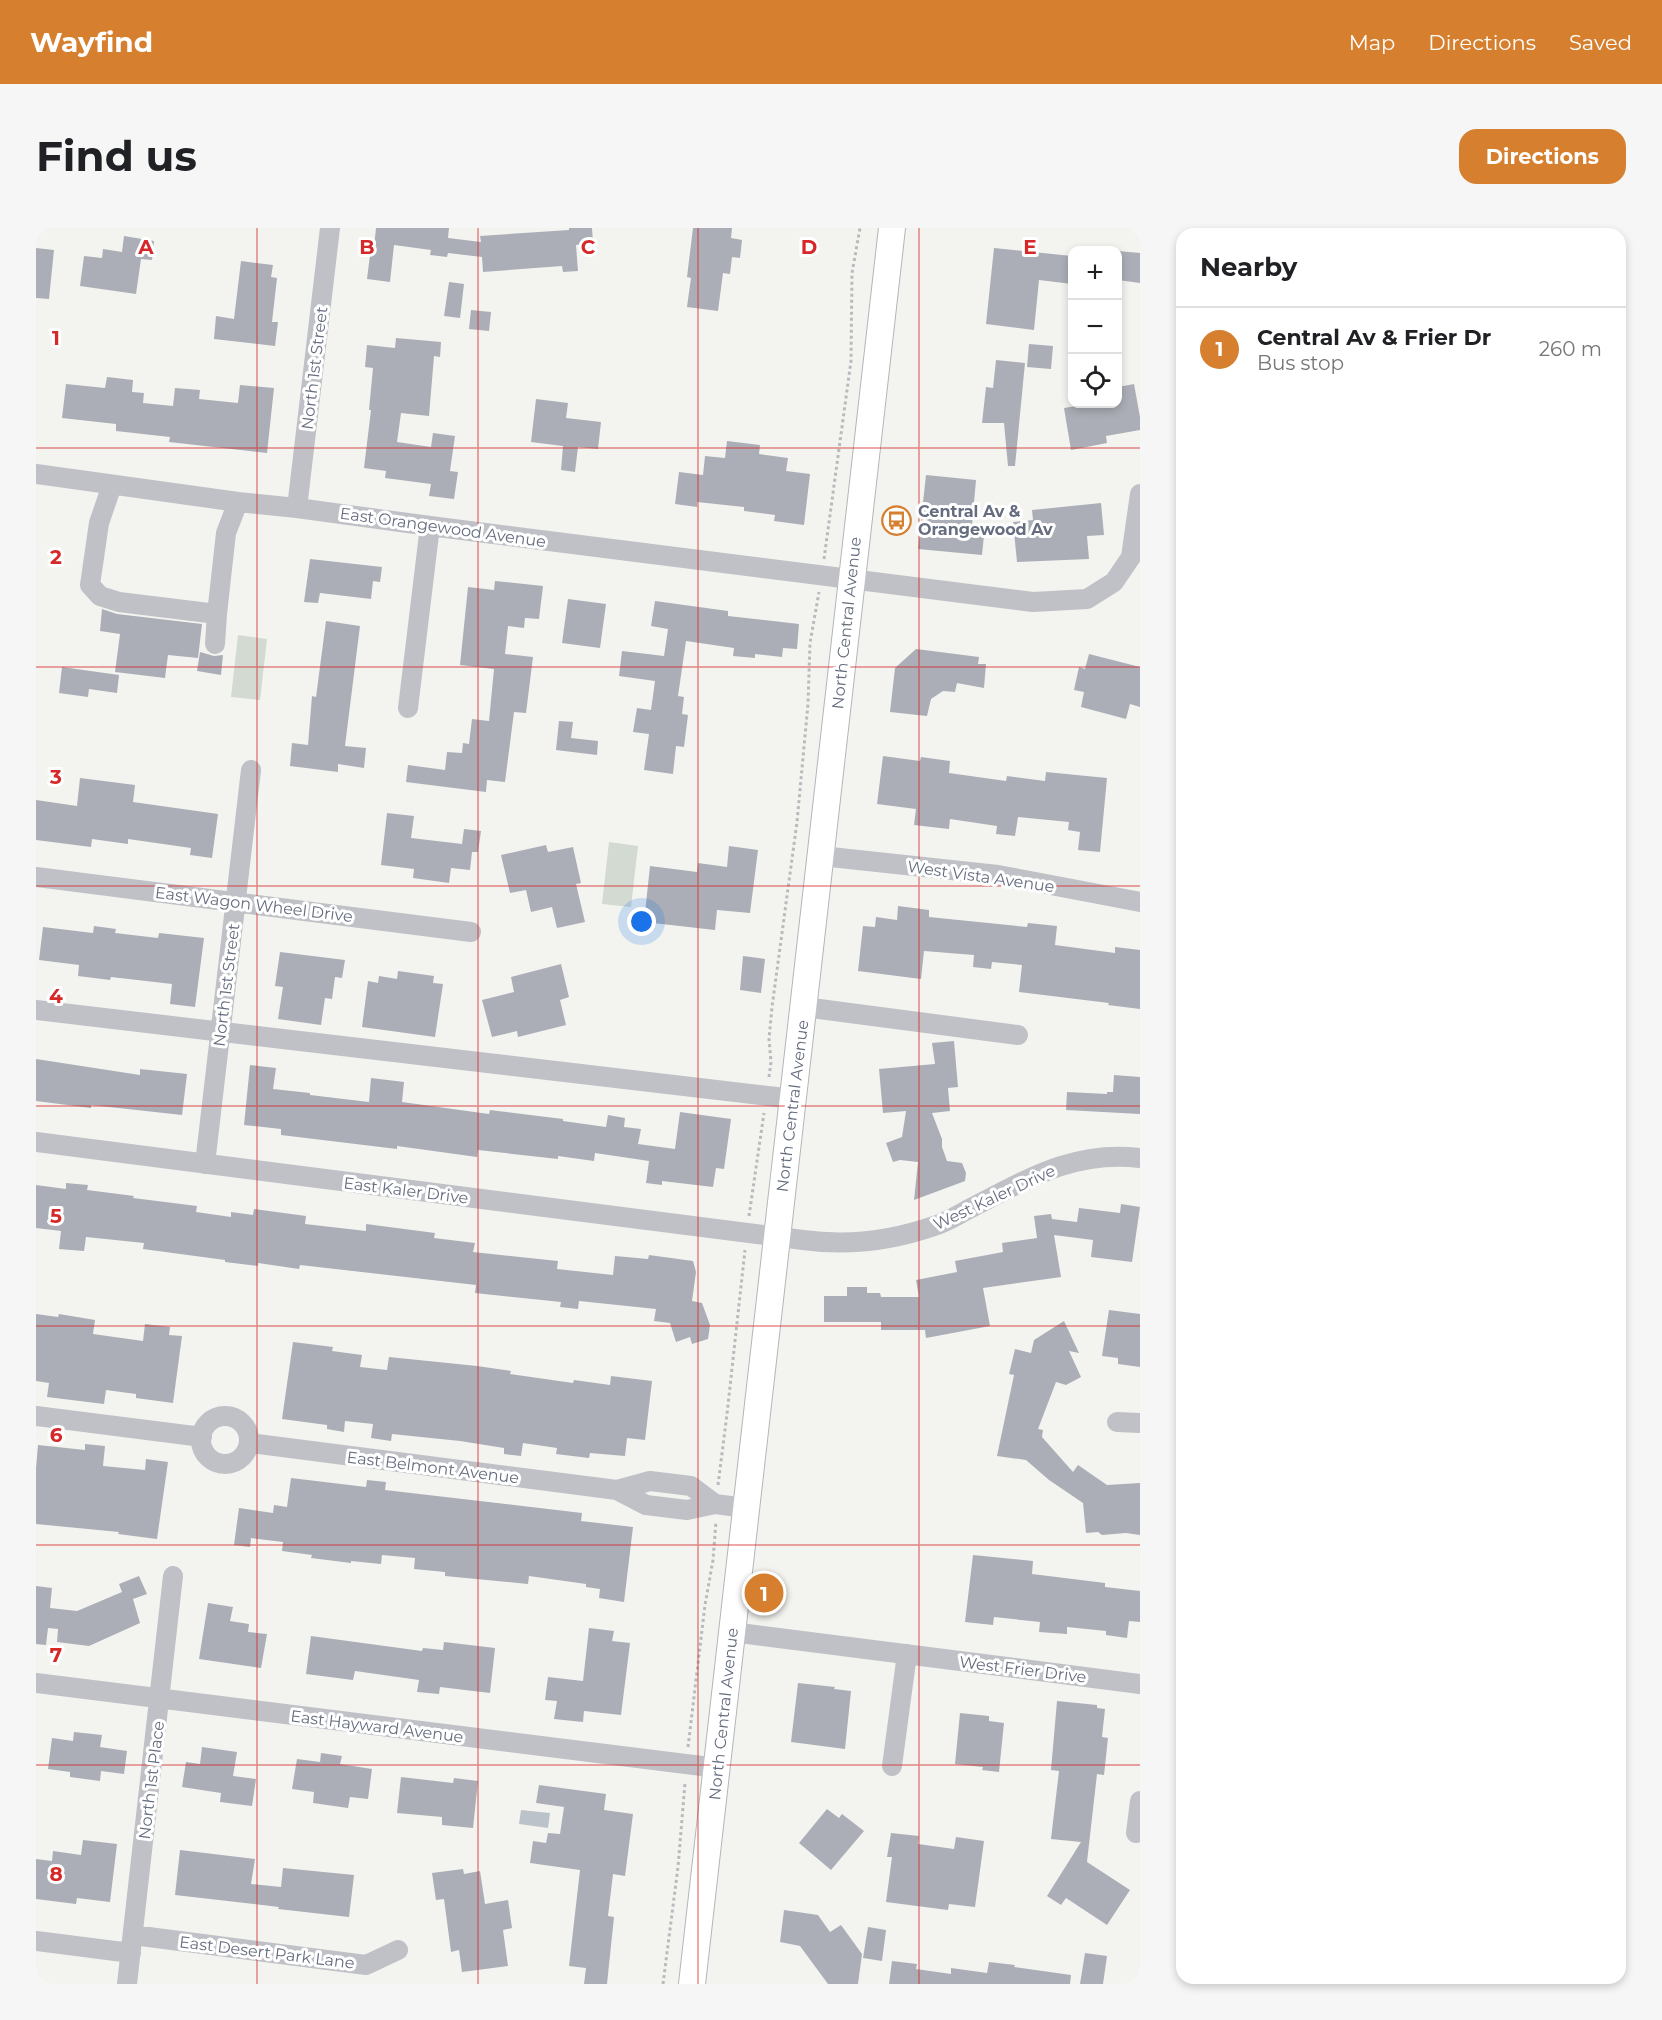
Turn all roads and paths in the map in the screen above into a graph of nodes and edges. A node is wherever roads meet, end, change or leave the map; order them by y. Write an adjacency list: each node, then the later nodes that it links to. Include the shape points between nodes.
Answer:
1 (330, 228): 7 (street, North 1st Street)
2 (892, 228): 9 (main road, North Central Avenue)
3 (36, 474): 4 (street, East Orangewood Avenue)
4 (112, 485): 6 (street, East Orangewood Avenue); 10 (street, via 99,522 90,585 100,596 119,602)
5 (1140, 494): 9 (street, East Orangewood Avenue, via 1131,557 1114,582 1087,599 1033,602)
6 (238, 502): 7 (street, East Orangewood Avenue); 10 (street, via 226,533)
7 (297, 508): 8 (street, East Orangewood Avenue)
8 (430, 526): 9 (street, East Orangewood Avenue); 12 (street)
9 (851, 580): 14 (main road, North Central Avenue)
10 (217, 614): 11 (street)
11 (215, 644)
12 (408, 708)
13 (251, 770): 16 (street, North 1st Street)
14 (820, 856): 17 (street, West Vista Avenue, via 998,875); 19 (main road, North Central Avenue)
15 (36, 877): 16 (street, East Wagon Wheel Drive)
16 (236, 902): 18 (street, East Wagon Wheel Drive); 21 (street, North 1st Street)
17 (1140, 902)
18 (471, 932)
19 (804, 1007): 22 (street); 23 (main road, North Central Avenue)
20 (36, 1010): 21 (street)
21 (220, 1032): 23 (street); 26 (street, North 1st Street)
22 (1018, 1035)
23 (794, 1099): 27 (main road, North Central Avenue)
24 (36, 1142): 26 (street, East Kaler Drive)
25 (1140, 1158): 27 (street, West Kaler Drive, via 1088,1158 1067,1163 935,1226 875,1241 843,1244)
26 (205, 1164): 27 (street, East Kaler Drive)
27 (777, 1237): 33 (main road, North Central Avenue)
28 (36, 1416): 31 (street)
29 (1117, 1422): 30 (street)
30 (1140, 1423)
31 (202, 1437): 32 (street, via 211,1420 225,1416 243,1424); 32 (street, via 207,1457 219,1464 233,1464 244,1456)
32 (250, 1443): 33 (street, East Belmont Avenue, via 617,1490 645,1505 687,1510 715,1504)
33 (746, 1509): 35 (main road, North Central Avenue)
34 (173, 1576): 39 (street, North 1st Place)
35 (732, 1632): 36 (street, West Frier Drive); 41 (main road, North Central Avenue)
36 (907, 1654): 38 (street, West Frier Drive); 40 (street)
37 (36, 1683): 39 (street, East Hayward Avenue)
38 (1140, 1684)
39 (160, 1698): 41 (street, East Hayward Avenue); 45 (street, North 1st Place)
40 (892, 1766)
41 (718, 1768): 48 (main road, North Central Avenue)
42 (1140, 1801): 43 (street)
43 (1136, 1833)
44 (36, 1941): 45 (street, East Desert Park Lane)
45 (132, 1944): 46 (street, East Desert Park Lane, via 366,1965); 47 (street, North 1st Place)
46 (398, 1950)
47 (127, 1984)
48 (692, 1984)

